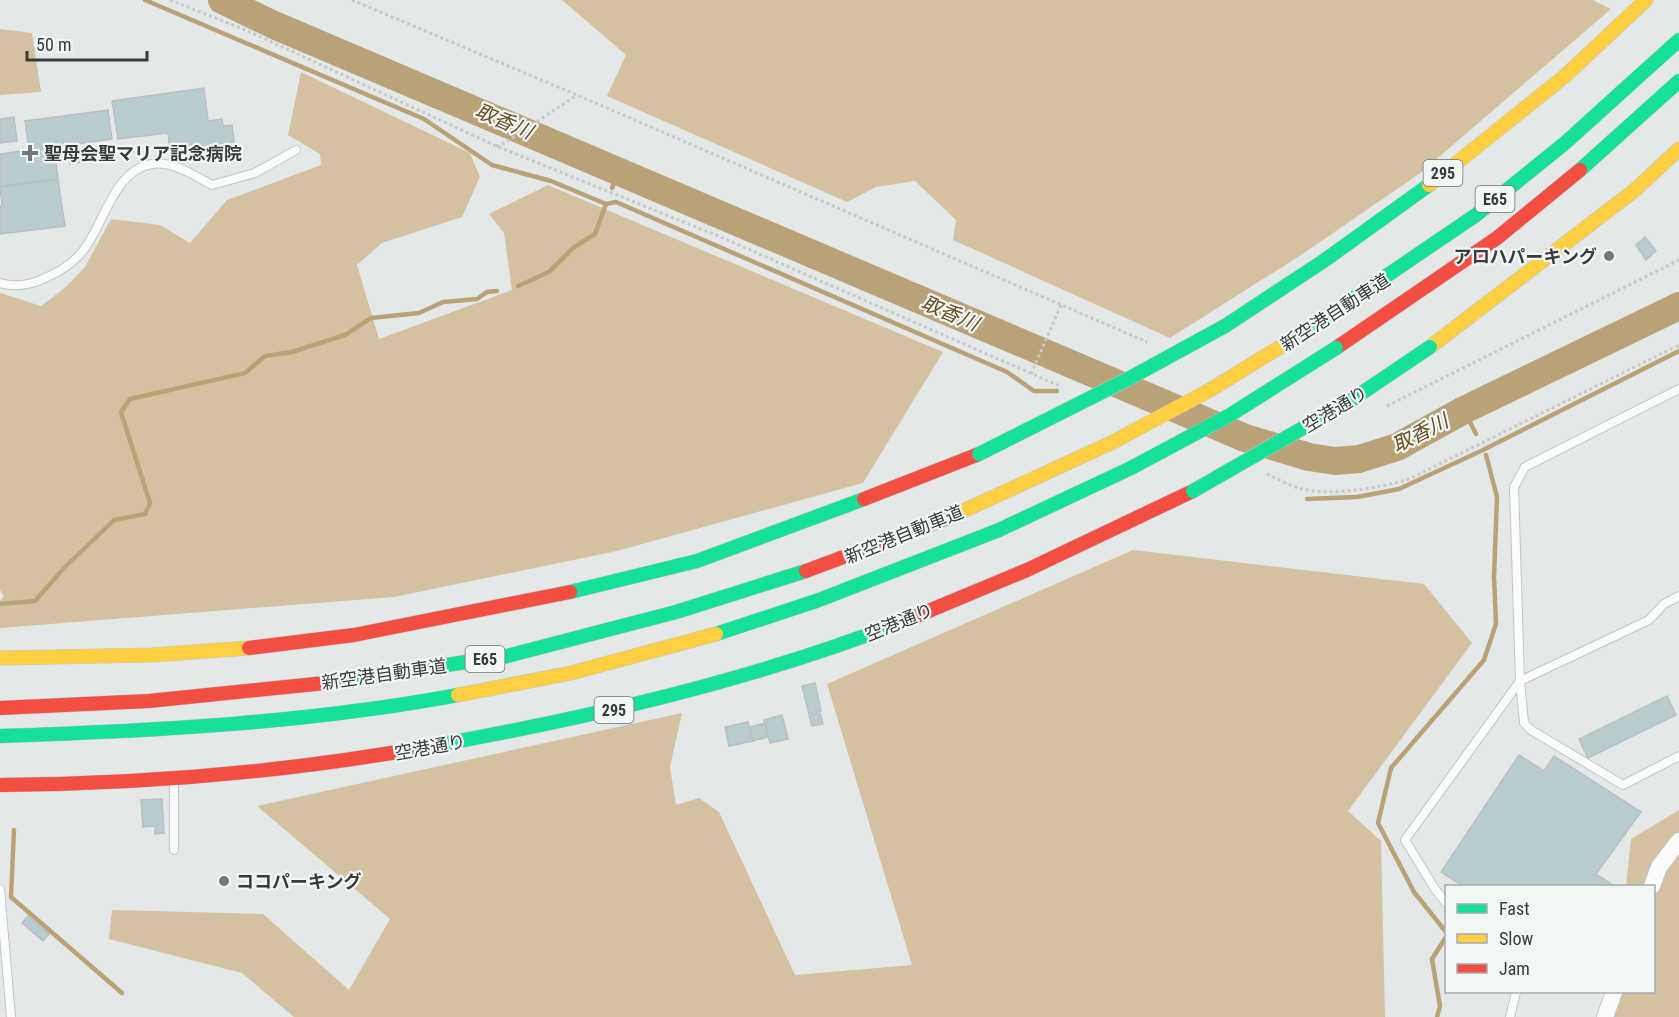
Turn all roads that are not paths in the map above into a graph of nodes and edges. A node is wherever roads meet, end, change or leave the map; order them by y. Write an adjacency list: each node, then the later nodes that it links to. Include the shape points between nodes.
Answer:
1 (1646, 0): 9 (highway, 295, bridge, via 1565,76 1411,199 1225,326 1128,380 979,454 887,491 697,561 524,603 354,635 256,647 152,655)
2 (1679, 40): 11 (highway, 新空港自動車道 / E65, bridge, via 1565,143 1476,215 1295,338 1113,442 859,554 638,624 504,656 256,692)
3 (1679, 81): 12 (highway, 新空港自動車道 / E65, bridge, via 1584,167 1497,238 1230,415 1131,468 999,530 890,575 768,618 645,654 510,686 374,709 262,721 114,734)
4 (1679, 149): 14 (highway, 空港通り / 295, bridge, via 1635,190 1430,347 1350,401 1193,491 1071,551 856,639 739,678 572,721 392,754)
5 (296, 150): 6 (lane, via 255,173 212,184 177,166 151,164 126,176 83,250 63,270 36,282 11,286)
6 (0, 283)
7 (1679, 389): 10 (lane, via 1525,467 1514,487)
8 (1679, 596): 10 (lane, via 1664,604 1649,620)
9 (0, 658)
10 (1520, 681): 13 (lane, via 1524,723 1623,785); 20 (lane, via 1405,840)
11 (0, 708)
12 (0, 736)
13 (1679, 756)
14 (174, 779): 15 (highway, 空港通り / 295); 17 (lane)
15 (2, 786)
16 (1679, 841): 18 (street, via 1659,867)
17 (174, 850)
18 (1652, 885)
19 (0, 889): 23 (lane)
20 (1445, 902)
21 (1516, 993): 24 (lane)
22 (1614, 993): 25 (street)
23 (11, 1017)
24 (1510, 1017)
25 (1605, 1017)

